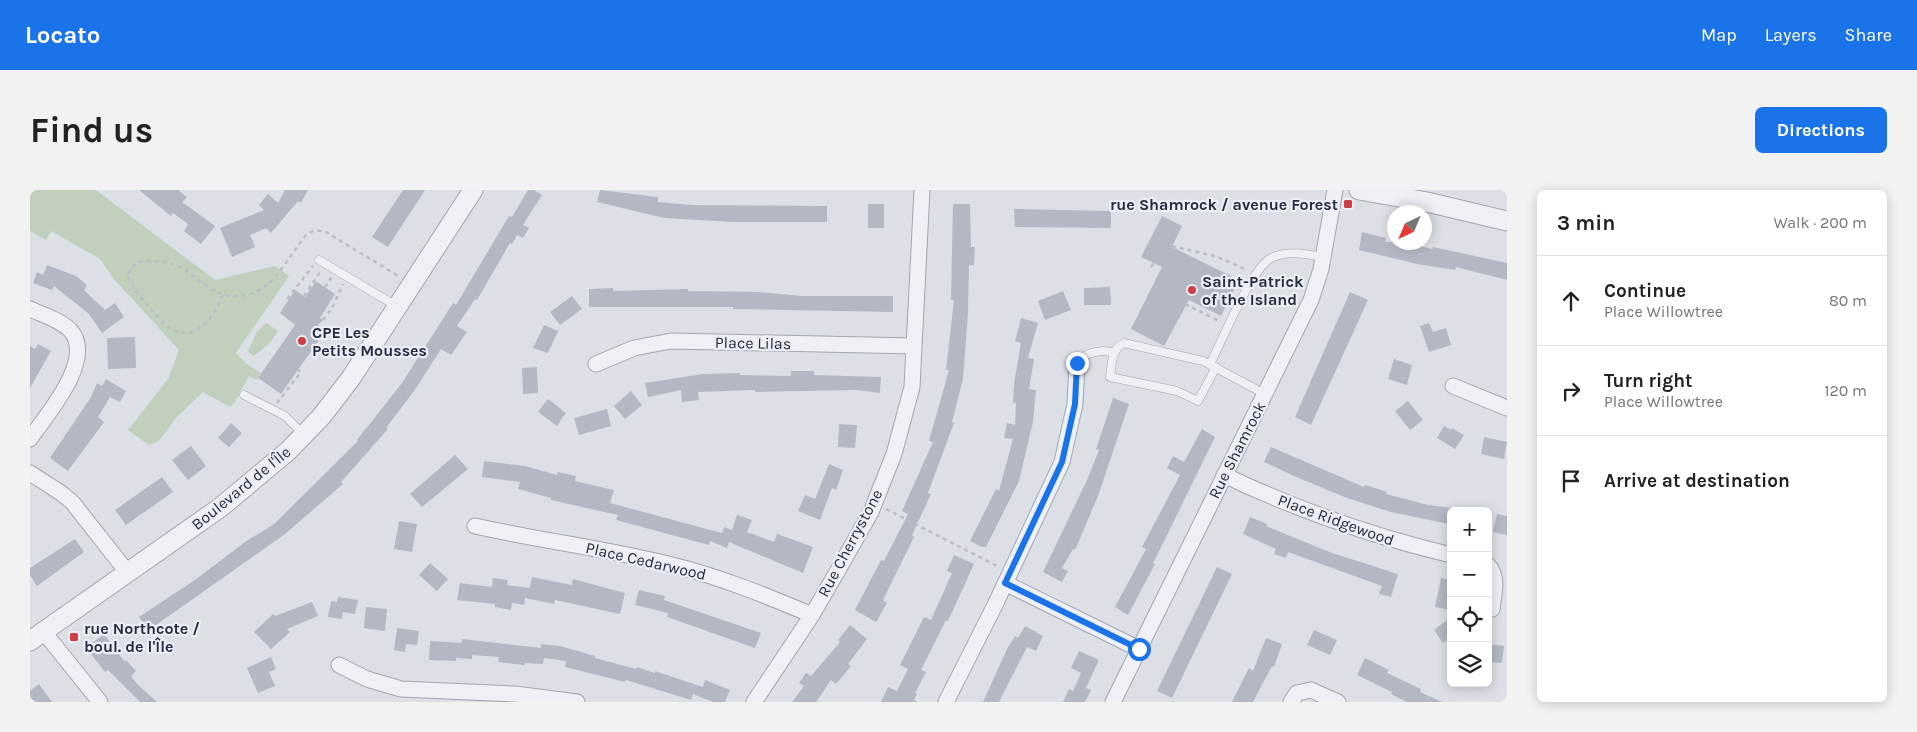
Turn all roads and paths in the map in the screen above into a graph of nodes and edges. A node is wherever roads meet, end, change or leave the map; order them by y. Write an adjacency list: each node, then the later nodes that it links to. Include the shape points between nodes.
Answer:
1 (473, 190): 20 (street, Boulevard de l'Île)
2 (922, 190): 23 (street, Rue Cherrystone)
3 (1334, 190): 7 (street, Rue Shamrock)
4 (1360, 190): 5 (street)
5 (1507, 221)
6 (1172, 246): 13 (path, via 1218,257)
7 (1323, 257): 27 (lane, via 1293,253 1274,257 1264,264 1253,277); 30 (street, Rue Shamrock, via 1310,300)
8 (319, 260): 20 (lane)
9 (1154, 263): 11 (path)
10 (313, 266): 19 (path)
11 (1151, 267)
12 (322, 270): 18 (path)
13 (1248, 270)
14 (333, 276): 15 (path)
15 (325, 287)
16 (338, 292): 22 (path, via 332,308)
17 (223, 295): 17 (path, via 174,264 137,262 127,274 132,289 169,328 181,332 194,331 205,325)
18 (304, 296)
19 (287, 299)
20 (398, 307): 34 (street, Boulevard de l'Île, via 351,378)
21 (30, 309): 35 (street, via 63,324 71,331 78,350 63,392)
22 (322, 320)
23 (914, 346): 26 (street, Place Lilas, via 671,341 634,348); 46 (street, Rue Cherrystone, via 912,387 894,454 871,512)
24 (1114, 353): 25 (lane, via 1099,352 1085,356); 27 (lane, via 1124,343); 27 (lane, via 1110,377 1177,391 1198,401)
25 (1077, 363): 44 (street, via 1075,404 1062,462)
26 (596, 364)
27 (1213, 365): 30 (lane)
28 (298, 370): 32 (path, via 301,372)
29 (1453, 386): 33 (street)
30 (1265, 394): 37 (street, Rue Shamrock)
31 (244, 395): 34 (lane, via 285,416)
32 (276, 404)
33 (1507, 408)
34 (304, 435): 43 (street, Boulevard de l'Île, via 242,491)
35 (30, 439)
36 (30, 473): 43 (street, via 72,502)
37 (1224, 475): 40 (street, Place Ridgewood, via 1338,523); 48 (street, Rue Shamrock)
38 (880, 507): 41 (path)
39 (476, 526): 46 (street, Place Cedarwood, via 678,567 747,588)
40 (1447, 554)
41 (1000, 567)
42 (1492, 572): 45 (street, via 1495,584)
43 (128, 573): 47 (street, Boulevard de l'Île)
44 (1005, 583): 48 (street); 53 (street)
45 (1492, 609)
46 (812, 615): 52 (street, Rue Cherrystone)
47 (37, 636): 50 (street)
48 (1139, 649): 54 (street, Rue Shamrock)
49 (339, 665): 51 (street, via 367,679 401,689 515,694)
50 (100, 702)
51 (577, 702)
52 (754, 702)
53 (946, 702)
54 (1114, 702)
55 (1291, 702): 56 (street, via 1297,693 1311,690)
56 (1338, 702)

